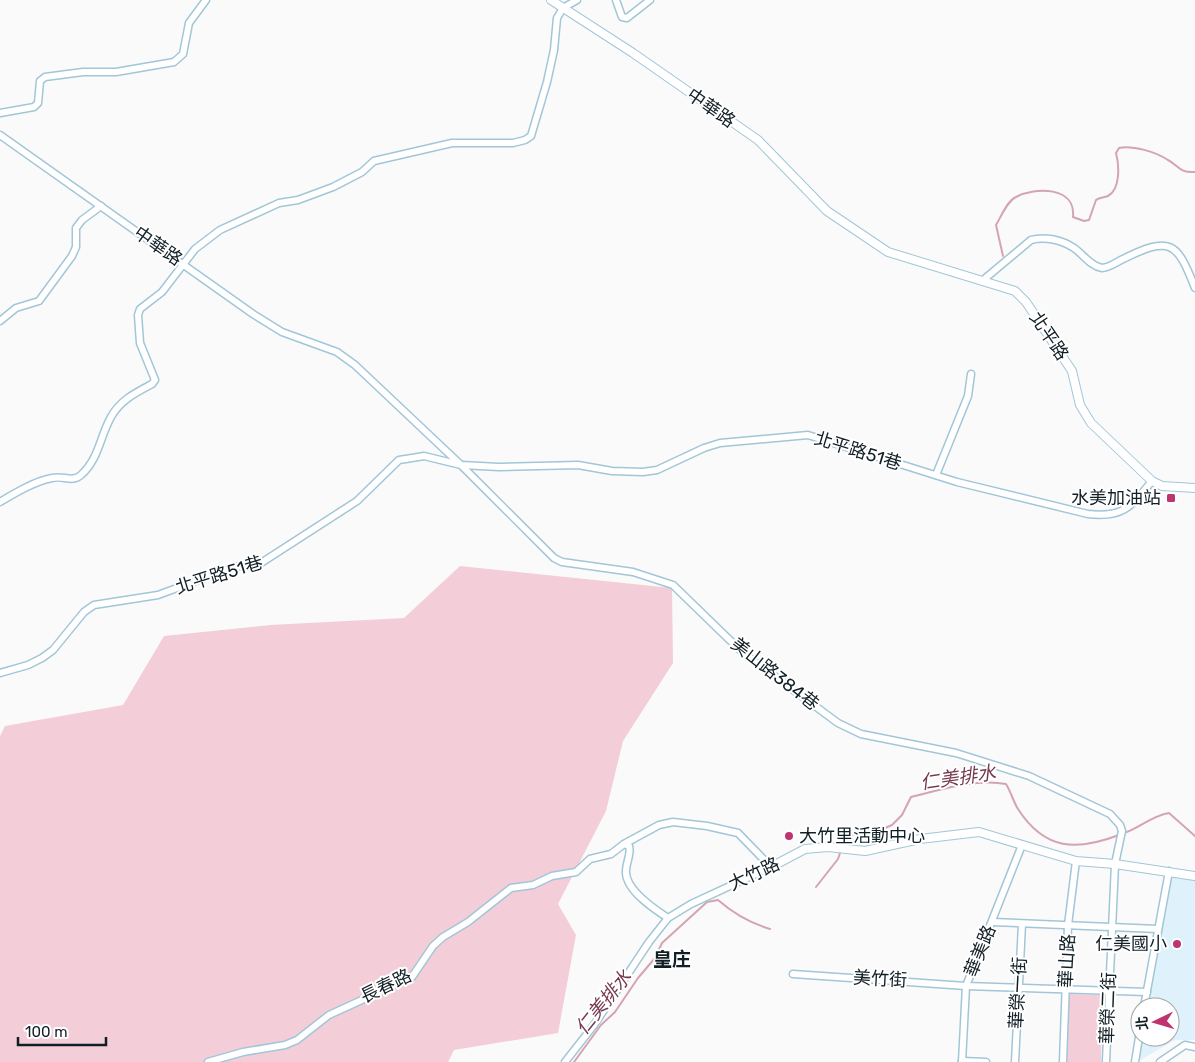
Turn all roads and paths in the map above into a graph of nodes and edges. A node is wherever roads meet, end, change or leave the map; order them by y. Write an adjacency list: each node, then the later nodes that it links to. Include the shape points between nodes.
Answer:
1 (206, 0): 7 (street, via 189,23 186,47 179,59 168,64 116,72 45,77 40,81 38,103 34,107)
2 (551, 0): 6 (street, 中華路)
3 (578, 0): 6 (street)
4 (616, 0): 5 (street, via 622,17 626,18)
5 (650, 0)
6 (563, 8): 10 (street, 中華路, via 758,140 827,211); 11 (street, via 558,18 538,119 531,136 513,142 452,143 374,161 362,172 333,187 298,200 279,203 220,230)
7 (0, 113)
8 (0, 135): 9 (street, 中華路)
9 (101, 206): 11 (street, 中華路); 14 (street, via 76,228 76,247 72,256 39,300 16,308)
10 (857, 232): 12 (street, 北平路, via 888,252)
11 (183, 263): 16 (street, 中華路, via 282,332 337,352 355,365); 20 (street, via 162,292 140,309 138,315 140,343 155,380 152,384 121,402 111,417 95,458 80,476 70,480 62,477 44,480)
12 (982, 281): 13 (street, via 1031,240 1040,237 1074,248 1102,268 1145,248 1154,246 1177,250); 18 (street, 北平路, via 1016,291 1026,302 1072,371 1080,406 1091,423)
13 (1195, 288)
14 (0, 321)
15 (971, 374): 17 (street, via 968,396)
16 (460, 464): 17 (street, 北平路51巷, via 498,467 578,465 642,472 657,470 720,443 808,435); 21 (street, 北平路51巷, via 424,456 399,460 357,501 266,561 219,571 158,595 94,605 42,658 28,666); 22 (street, 美山路384巷, via 554,558 562,562 633,572 673,585 742,652 838,723 861,734 956,752 1029,776 1110,814)
17 (936, 476): 18 (street, 北平路51巷, via 1103,516 1128,509)
18 (1152, 481): 19 (street, 北平路, via 1162,486)
19 (1195, 488)
20 (0, 502)
21 (0, 673)
22 (1122, 831): 26 (street, 華榮二街)
23 (624, 844): 27 (street, 長春路, via 659,825 673,822 707,826 738,833); 30 (street, via 631,852 626,873 629,882 648,906); 45 (street, 長春路, via 610,854 590,860 576,872 552,876 534,885 511,888 443,937 412,977 329,1014 297,1040 285,1046 243,1052)
24 (1022, 845): 25 (street, 大竹路); 27 (street, 大竹路, via 990,834 968,832 865,852 836,848 805,849); 31 (street, 華美路)
25 (1076, 861): 26 (street, 大竹路); 33 (street, 華山路)
26 (1115, 864): 28 (street, 大竹路); 34 (street, 華榮二街)
27 (772, 867): 30 (street, 大竹路)
28 (1169, 871): 29 (street, 大竹路); 35 (street)
29 (1195, 876)
30 (668, 918): 46 (street, 大竹路)
31 (992, 922): 32 (street); 37 (street, 華美路)
32 (1022, 924): 33 (street); 38 (street, 華榮一街)
33 (1068, 925): 34 (street); 39 (street, 華山路)
34 (1111, 927): 35 (street); 40 (street, 華榮二街)
35 (1158, 929): 41 (street)
36 (794, 974): 37 (street, 美竹街)
37 (966, 986): 38 (street, 美竹街); 47 (street, 華美路)
38 (1019, 988): 39 (street, 美竹街); 49 (street, 華榮一街)
39 (1065, 989): 40 (street, 美竹街); 50 (street, 華山路)
40 (1108, 991): 41 (street, 美竹街); 51 (street, 華榮二街)
41 (1147, 992): 42 (street)
42 (1146, 997)
43 (1195, 1046): 53 (street, via 1185,1045)
44 (1138, 1047): 52 (street)
45 (208, 1062)
46 (565, 1062)
47 (962, 1062): 48 (street)
48 (986, 1062)
49 (1015, 1062)
50 (1063, 1062)
51 (1106, 1062)
52 (1135, 1062)
53 (1160, 1062)

